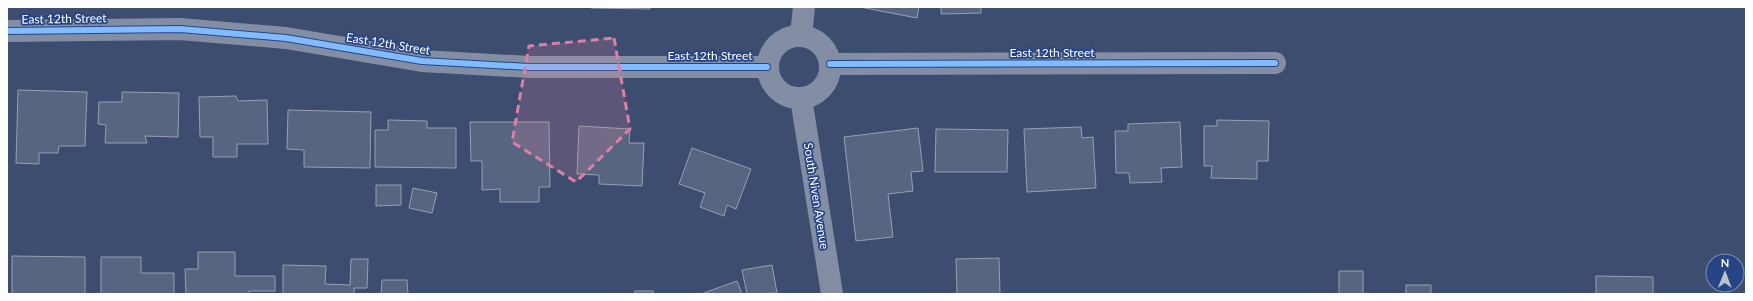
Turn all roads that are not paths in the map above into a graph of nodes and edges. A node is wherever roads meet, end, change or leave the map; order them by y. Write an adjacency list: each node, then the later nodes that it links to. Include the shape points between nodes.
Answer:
1 (804, 7): 3 (street)
2 (7, 31): 6 (street, East 12th Street, via 180,29 286,38 422,61 529,67)
3 (801, 35): 5 (street, via 819,43 826,51); 6 (street, via 790,36 780,41 772,49)
4 (1275, 63): 5 (street, East 12th Street)
5 (830, 64): 7 (street, via 827,80 822,89 814,95)
6 (767, 67): 7 (street, via 769,80 775,88 784,95)
7 (801, 98): 8 (street, South Niven Avenue)
8 (832, 294)

